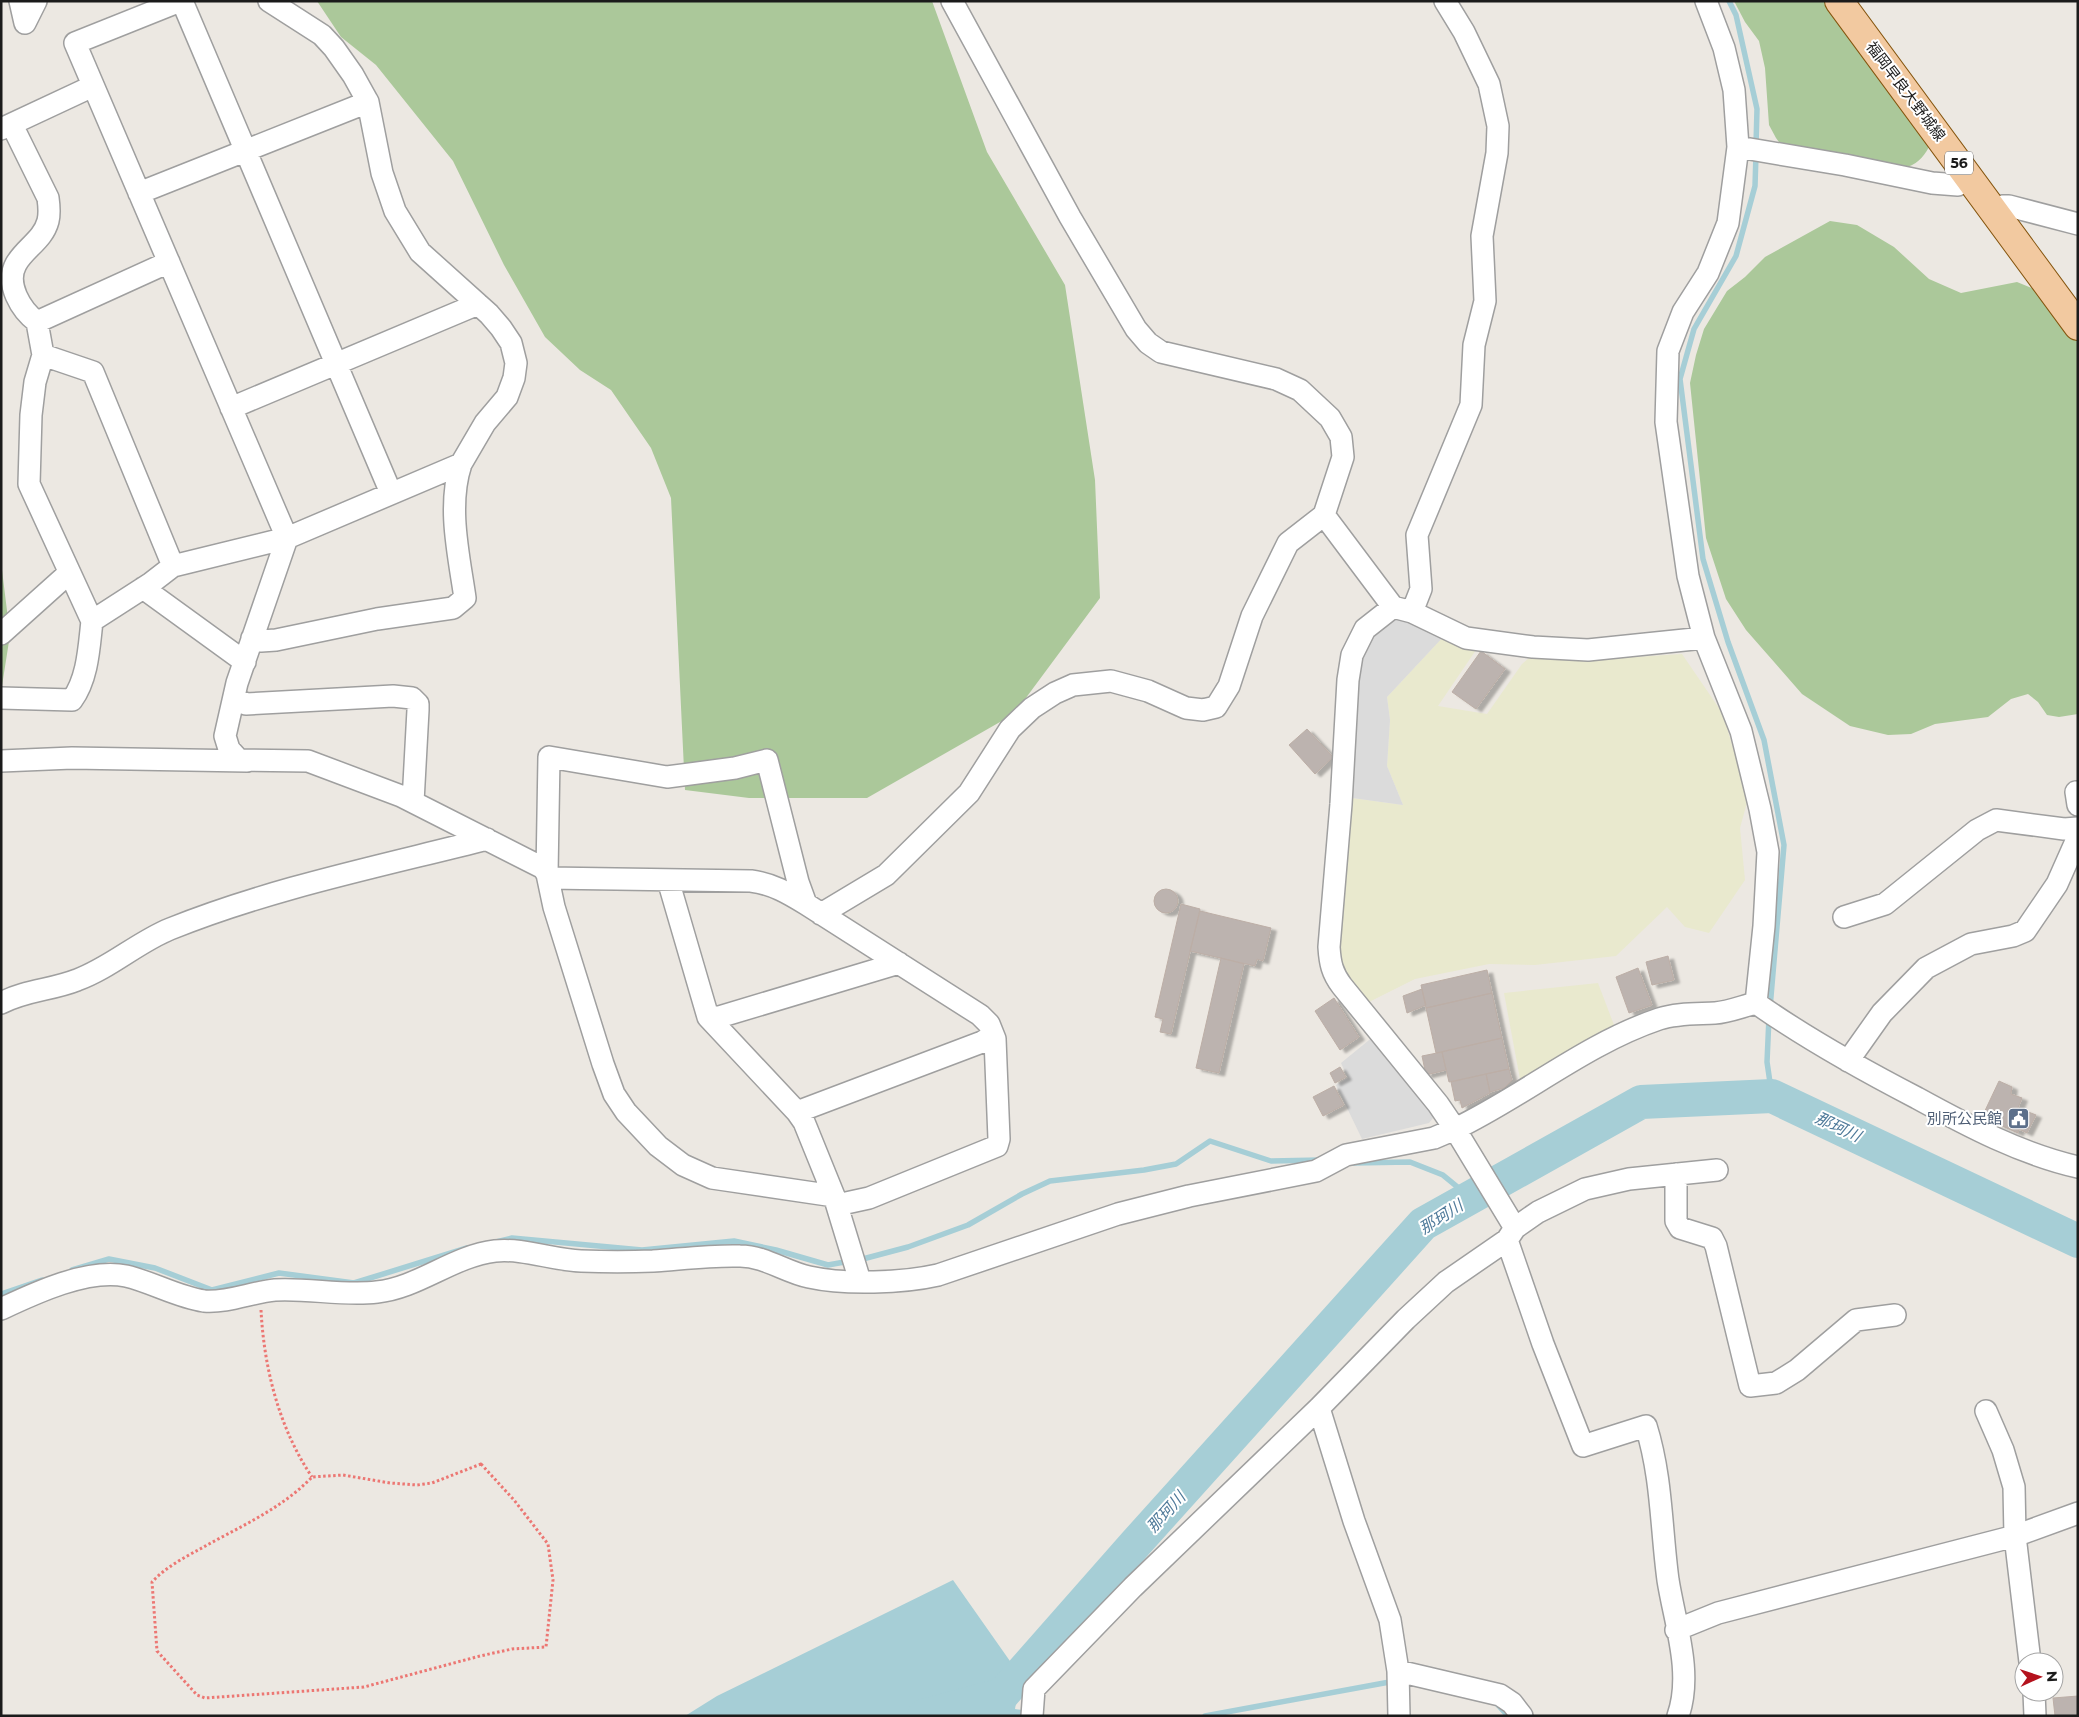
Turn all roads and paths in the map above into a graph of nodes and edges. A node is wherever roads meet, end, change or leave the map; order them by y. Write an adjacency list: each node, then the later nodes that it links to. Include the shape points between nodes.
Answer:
1 (20, 1): 2 (street, via 25,23)
2 (36, 1)
3 (181, 1): 9 (street, via 74,44); 13 (street)
4 (269, 1): 10 (street, via 328,41)
5 (952, 1): 26 (street, via 1070,217 1136,329 1148,343 1161,352 1276,379 1300,390 1330,418 1341,436 1343,457)
6 (1445, 1): 31 (street, via 1489,84 1498,135 1482,236 1485,301 1474,345 1471,405 1417,535 1421,589)
7 (1706, 1): 12 (street, via 1724,48 1734,90)
8 (1839, 1): 14 (main road, 福岡早良大野城線 / 56)
9 (93, 86): 11 (street); 15 (street)
10 (368, 102): 13 (street); 19 (street, via 382,173 395,212 420,252)
11 (7, 127): 21 (street, via 48,198 48,221 42,235 16,265 13,274 15,293)
12 (1738, 147): 14 (street, via 1932,183 1958,185); 35 (street, via 1728,224 1708,273 1682,312 1668,352 1666,370 1666,422 1687,566)
13 (245, 151): 15 (street); 22 (street)
14 (1970, 177): 16 (main road, 福岡早良大野城線 / 56)
15 (139, 193): 18 (street)
16 (1994, 211): 17 (street, via 2009,206); 20 (main road, 福岡早良大野城線 / 56)
17 (2078, 224)
18 (169, 262): 21 (street); 23 (street)
19 (478, 304): 22 (street); 24 (street, via 511,343 516,363 506,397)
20 (2078, 326)
21 (40, 339): 28 (street, via 93,372); 29 (street, via 31,415 28,484)
22 (336, 363): 23 (street); 25 (street)
23 (231, 408): 27 (street)
24 (461, 464): 25 (street); 34 (street, via 454,487 466,598 463,602 453,608 276,640)
25 (392, 494): 27 (street)
26 (1324, 515): 31 (street); 46 (street, via 1288,542 1252,616 1229,686 1216,707 1203,710 1186,708 1148,691 1111,681 1073,685 1055,694 1032,708 1010,728 969,793 886,875)
27 (287, 538): 28 (street); 34 (street)
28 (173, 566): 30 (street)
29 (69, 573): 32 (street); 33 (street)
30 (143, 588): 32 (street); 36 (street)
31 (1402, 609): 35 (street, via 1466,638 1533,647 1588,650); 55 (street, via 1365,629 1352,655 1330,962 1342,986 1438,1104)
32 (92, 621): 37 (street, via 86,666 79,691 72,700)
33 (1, 634)
34 (252, 638): 36 (street)
35 (1704, 638): 50 (street, via 1741,731 1768,852)
36 (244, 662): 38 (street)
37 (1, 698)
38 (234, 698): 39 (street, via 226,743 239,760); 41 (street, via 246,704 405,696 418,704)
39 (247, 760): 40 (street, via 72,758); 41 (street, via 308,761)
40 (1, 761)
41 (412, 802): 43 (street)
42 (2077, 834): 47 (street, via 2064,829 1996,820 1977,830 1885,904); 53 (street, via 2057,884 2025,932 1972,944 1926,968 1882,1013)
43 (487, 839): 44 (street, via 534,863); 49 (street, via 310,883 230,907 168,930 78,980)
44 (547, 876): 45 (street); 46 (street, via 549,757 667,777 735,768 767,760 798,882); 59 (street, via 605,1072 626,1112 658,1146 684,1165 712,1178)
45 (668, 880): 46 (street, via 752,880 786,891); 51 (street)
46 (814, 909): 48 (street)
47 (1844, 917)
48 (899, 963): 51 (street, via 719,1017); 52 (street, via 980,1015 989,1024)
49 (1, 1002)
50 (1756, 1003): 53 (street, via 1794,1030); 55 (street, via 1717,1013 1688,1013 1660,1018 1558,1068)
51 (708, 1017): 54 (street)
52 (993, 1035): 54 (street); 59 (street, via 997,1146 870,1198)
53 (1848, 1061): 56 (street, via 1967,1125 2025,1150)
54 (797, 1112): 59 (street)
55 (1457, 1133): 60 (street); 61 (street, via 1346,1155 1316,1171 1189,1196 1118,1214 938,1275 890,1282)
56 (2078, 1167)
57 (1717, 1170): 58 (street)
58 (1676, 1174): 60 (street, via 1629,1179 1585,1189); 64 (street, via 1676,1221 1680,1228 1712,1238 1716,1246 1750,1386 1776,1383 1797,1370 1856,1320)
59 (836, 1200): 61 (street)
60 (1510, 1230): 65 (street, via 1406,1318); 70 (street, via 1543,1344 1583,1446 1646,1426 1654,1450 1660,1488)
61 (860, 1281): 62 (street, via 807,1277 744,1256 580,1261 508,1250 491,1252 432,1272 409,1284 377,1292 302,1289)
62 (259, 1292): 63 (street, via 205,1301 122,1275 72,1280); 67 (path, via 272,1384 288,1436)
63 (1, 1309)
64 (1895, 1315)
65 (1319, 1408): 72 (street, via 1354,1521 1390,1620); 74 (street, via 1133,1587 1034,1689)
66 (1986, 1411): 69 (street, via 2014,1487)
67 (312, 1477): 67 (path, via 343,1475 417,1485 432,1483 481,1464 548,1544 554,1580 546,1646 480,1656 364,1687 212,1699 197,1695 157,1651 152,1582 186,1557 298,1491)
68 (2078, 1513): 69 (street)
69 (2015, 1536): 70 (street, via 1718,1613); 71 (street)
70 (1676, 1630): 77 (street, via 1684,1670 1683,1703)
71 (2029, 1652)
72 (1398, 1671): 75 (street); 76 (street, via 1500,1694)
73 (2034, 1702): 78 (street)
74 (1032, 1716)
75 (1398, 1716)
76 (1522, 1716)
77 (1678, 1716)
78 (2035, 1716)

